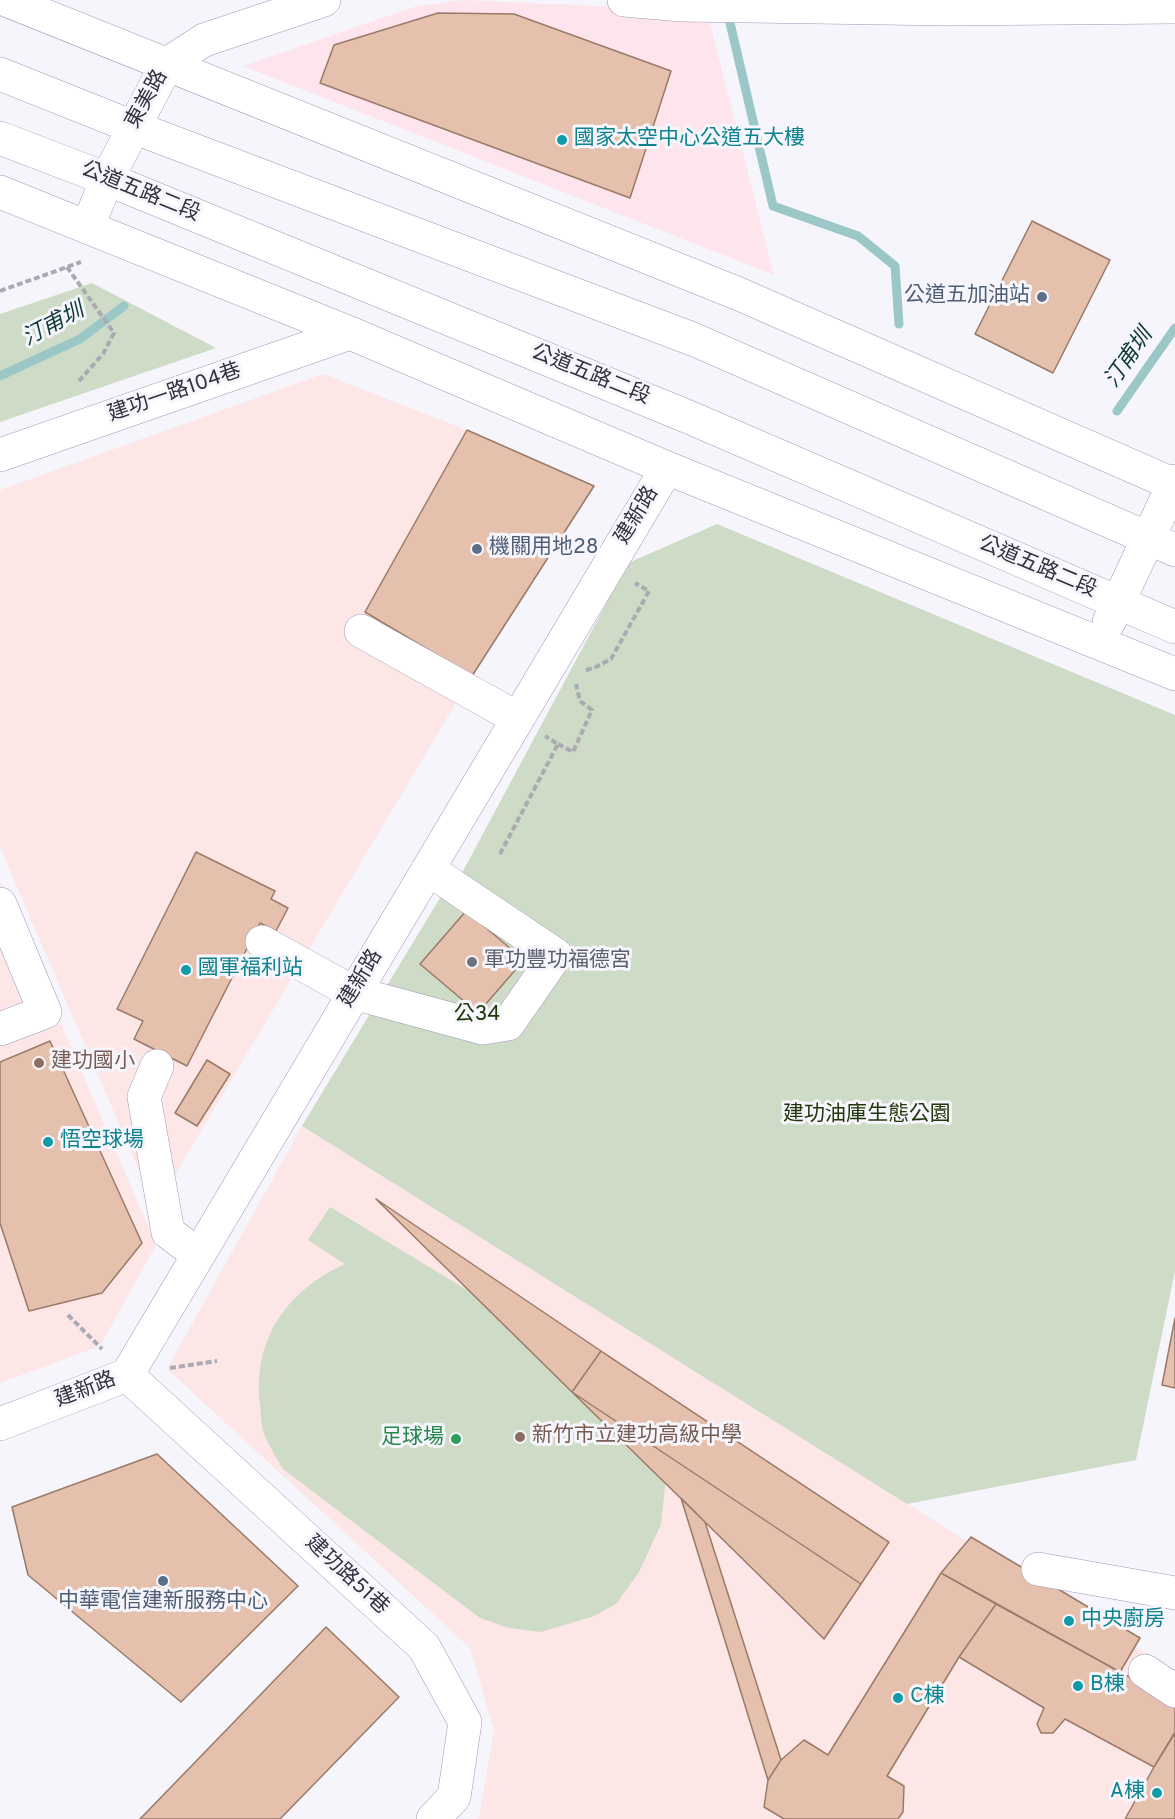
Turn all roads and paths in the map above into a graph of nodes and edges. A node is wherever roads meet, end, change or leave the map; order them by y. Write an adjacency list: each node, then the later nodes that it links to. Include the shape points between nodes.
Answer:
1 (6, 0): 5 (street)
2 (324, 0): 5 (street, 東美路, via 204,40)
3 (624, 0): 4 (street, via 682,5 949,9)
4 (1175, 7)
5 (167, 64): 7 (street, 東美路); 19 (street, via 739,294)
6 (0, 74): 7 (street)
7 (133, 127): 9 (street, 東美路); 20 (street, via 695,340)
8 (0, 138): 9 (street, 公道五路二段)
9 (107, 179): 11 (street, 東美路); 22 (street, 公道五路二段, via 691,418)
10 (0, 192): 11 (street)
11 (88, 226): 15 (street)
12 (81, 262): 13 (path)
13 (67, 267): 14 (path); 16 (path, via 114,333 104,354)
14 (0, 291)
15 (350, 333): 17 (street, 建功一路104巷); 18 (street)
16 (79, 381)
17 (0, 455)
18 (667, 468): 25 (street); 29 (street, 建新路)
19 (1174, 483): 20 (street)
20 (1161, 544): 22 (street)
21 (630, 581): 26 (path, via 649,591 611,658)
22 (1118, 603): 23 (street, 公道五路二段); 25 (street)
23 (1175, 627)
24 (361, 631): 29 (street)
25 (1099, 643): 27 (street)
26 (584, 671)
27 (1175, 674)
28 (576, 682): 30 (path, via 580,701 592,710 573,752)
29 (528, 725): 30 (path); 32 (street, 建新路)
30 (558, 744): 31 (path)
31 (500, 854)
32 (428, 868): 35 (street, 建新路); 35 (street, via 556,955 508,1024 483,1028)
33 (0, 904): 36 (street, via 45,1012)
34 (262, 942): 35 (street)
35 (354, 993): 38 (street, 建新路)
36 (0, 1029)
37 (157, 1066): 38 (street, via 144,1097 168,1232)
38 (198, 1255): 40 (street, 建新路)
39 (68, 1315): 40 (path)
40 (127, 1375): 41 (street, 建新路); 46 (street, 建功路51巷, via 424,1647 465,1722 454,1797)
41 (0, 1424)
42 (1038, 1569): 43 (street)
43 (1175, 1593)
44 (1145, 1671): 45 (street)
45 (1175, 1691)
46 (433, 1819)

